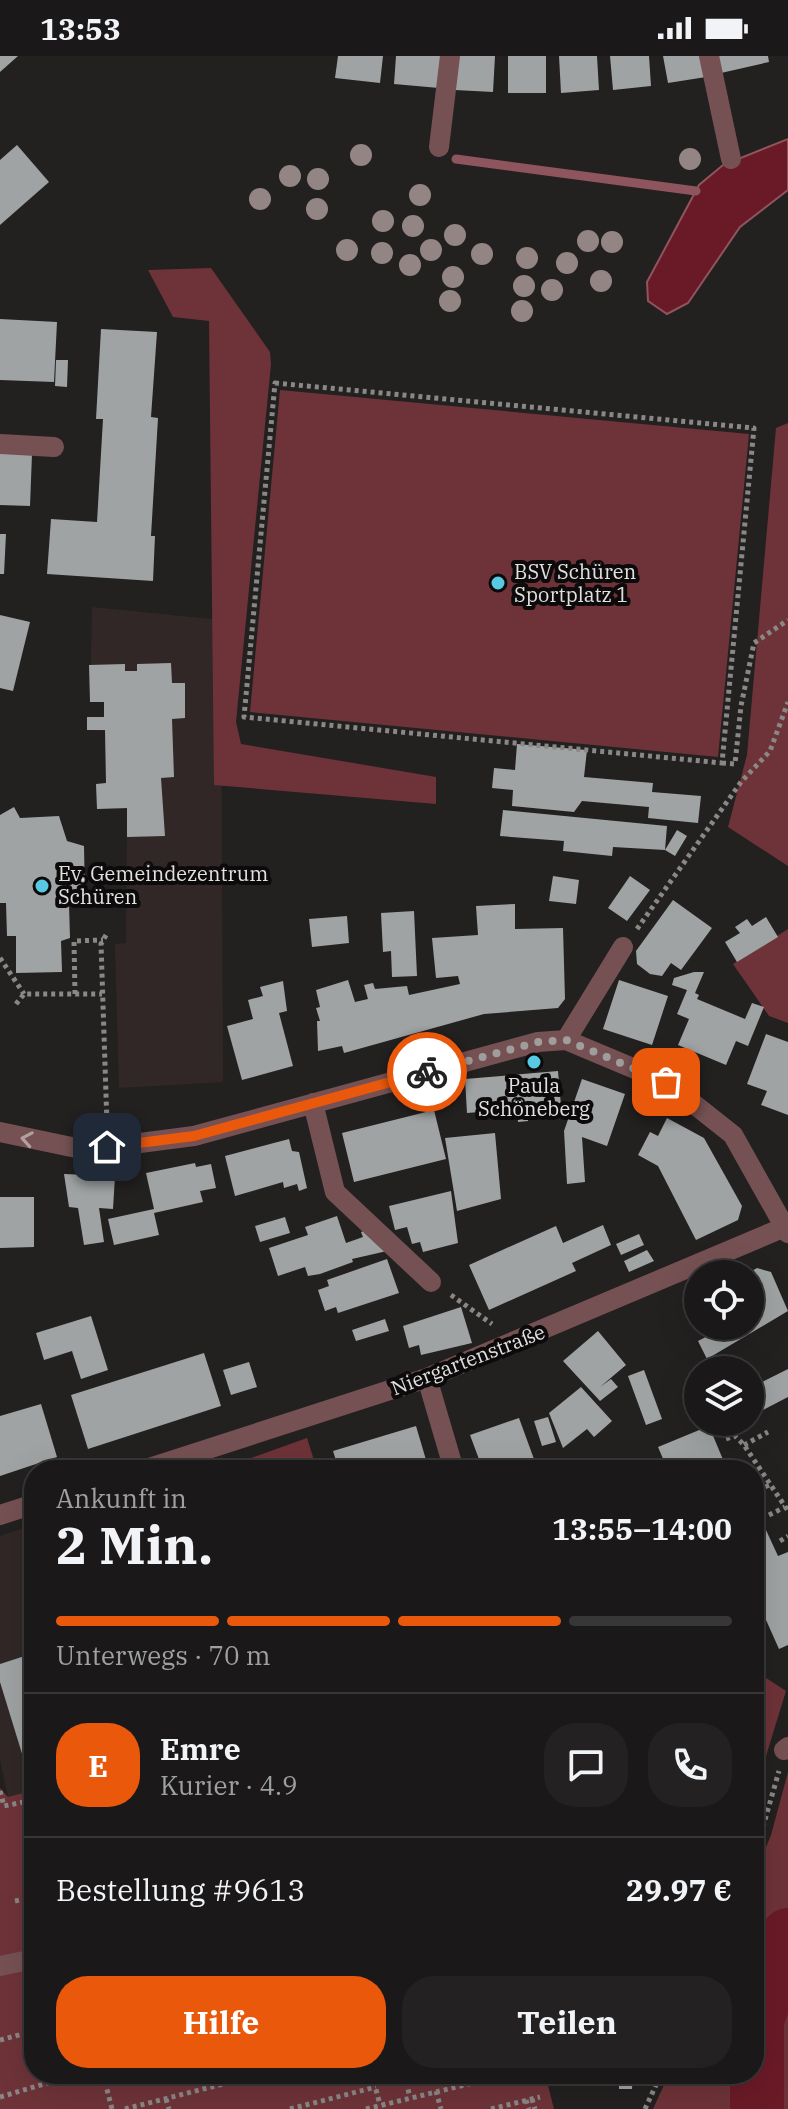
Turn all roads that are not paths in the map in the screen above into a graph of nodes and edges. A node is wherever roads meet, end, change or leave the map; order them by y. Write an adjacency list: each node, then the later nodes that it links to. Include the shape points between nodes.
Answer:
1 (450, 56): 3 (street)
2 (709, 56): 4 (street)
3 (439, 147)
4 (731, 159)
5 (0, 444): 6 (street)
6 (54, 447)
7 (623, 947): 8 (street)
8 (566, 1040): 9 (street, via 538,1042); 11 (street, via 666,1082 733,1135)
9 (313, 1103): 10 (street, one-way to 10, via 194,1136 86,1150); 12 (street, via 335,1192)
10 (0, 1132)
11 (786, 1230): 13 (street, Niergartenstraße)
12 (431, 1282)
13 (427, 1378): 14 (street, Niergartenstraße); 15 (street)
14 (174, 1460)
15 (451, 1460)
16 (24, 1507): 17 (street)
17 (0, 1515)
18 (24, 1961): 19 (street)
19 (0, 1966)

